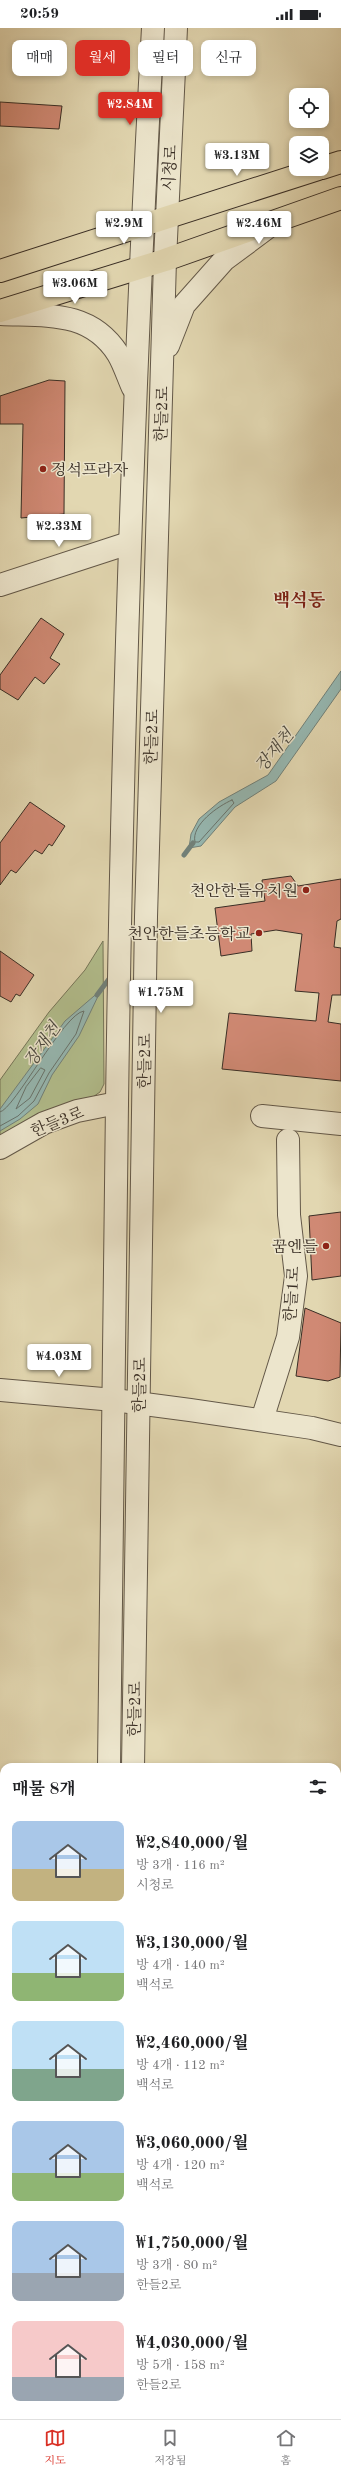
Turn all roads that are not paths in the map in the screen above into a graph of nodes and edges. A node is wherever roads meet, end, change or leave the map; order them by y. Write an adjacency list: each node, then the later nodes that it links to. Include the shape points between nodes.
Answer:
1 (153, 28): 9 (street, 시청로)
2 (176, 28): 7 (street, 시청로)
3 (341, 162): 4 (main road)
4 (329, 166)
5 (296, 176): 7 (main road)
6 (341, 198): 8 (main road)
7 (167, 218): 9 (main road); 10 (street, 시청로)
8 (276, 221): 10 (main road); 14 (street, via 224,260 184,305)
9 (142, 225): 11 (street, 시청로); 12 (main road)
10 (165, 260): 11 (main road); 14 (street, 한들2로)
11 (140, 267): 13 (main road); 15 (street, 한들2로)
12 (0, 271)
13 (0, 312): 15 (street, via 68,317 98,330 118,354)
14 (162, 360): 25 (street, 한들2로, via 146,917)
15 (135, 391): 16 (street, 한들2로)
16 (129, 543): 17 (street); 18 (street, 한들2로)
17 (0, 585)
18 (117, 1103): 22 (street, 한들3로, via 77,1111 44,1123); 24 (street, 한들2로)
19 (262, 1116): 20 (street)
20 (341, 1124)
21 (288, 1140): 26 (street, 한들1로, via 289,1215 296,1276 288,1337)
22 (0, 1148)
23 (0, 1390): 24 (street)
24 (114, 1400): 25 (street); 28 (street, 한들2로)
25 (138, 1404): 26 (street); 29 (street, 한들2로)
26 (262, 1420): 27 (street)
27 (341, 1435)
28 (109, 1763)
29 (133, 1763)

